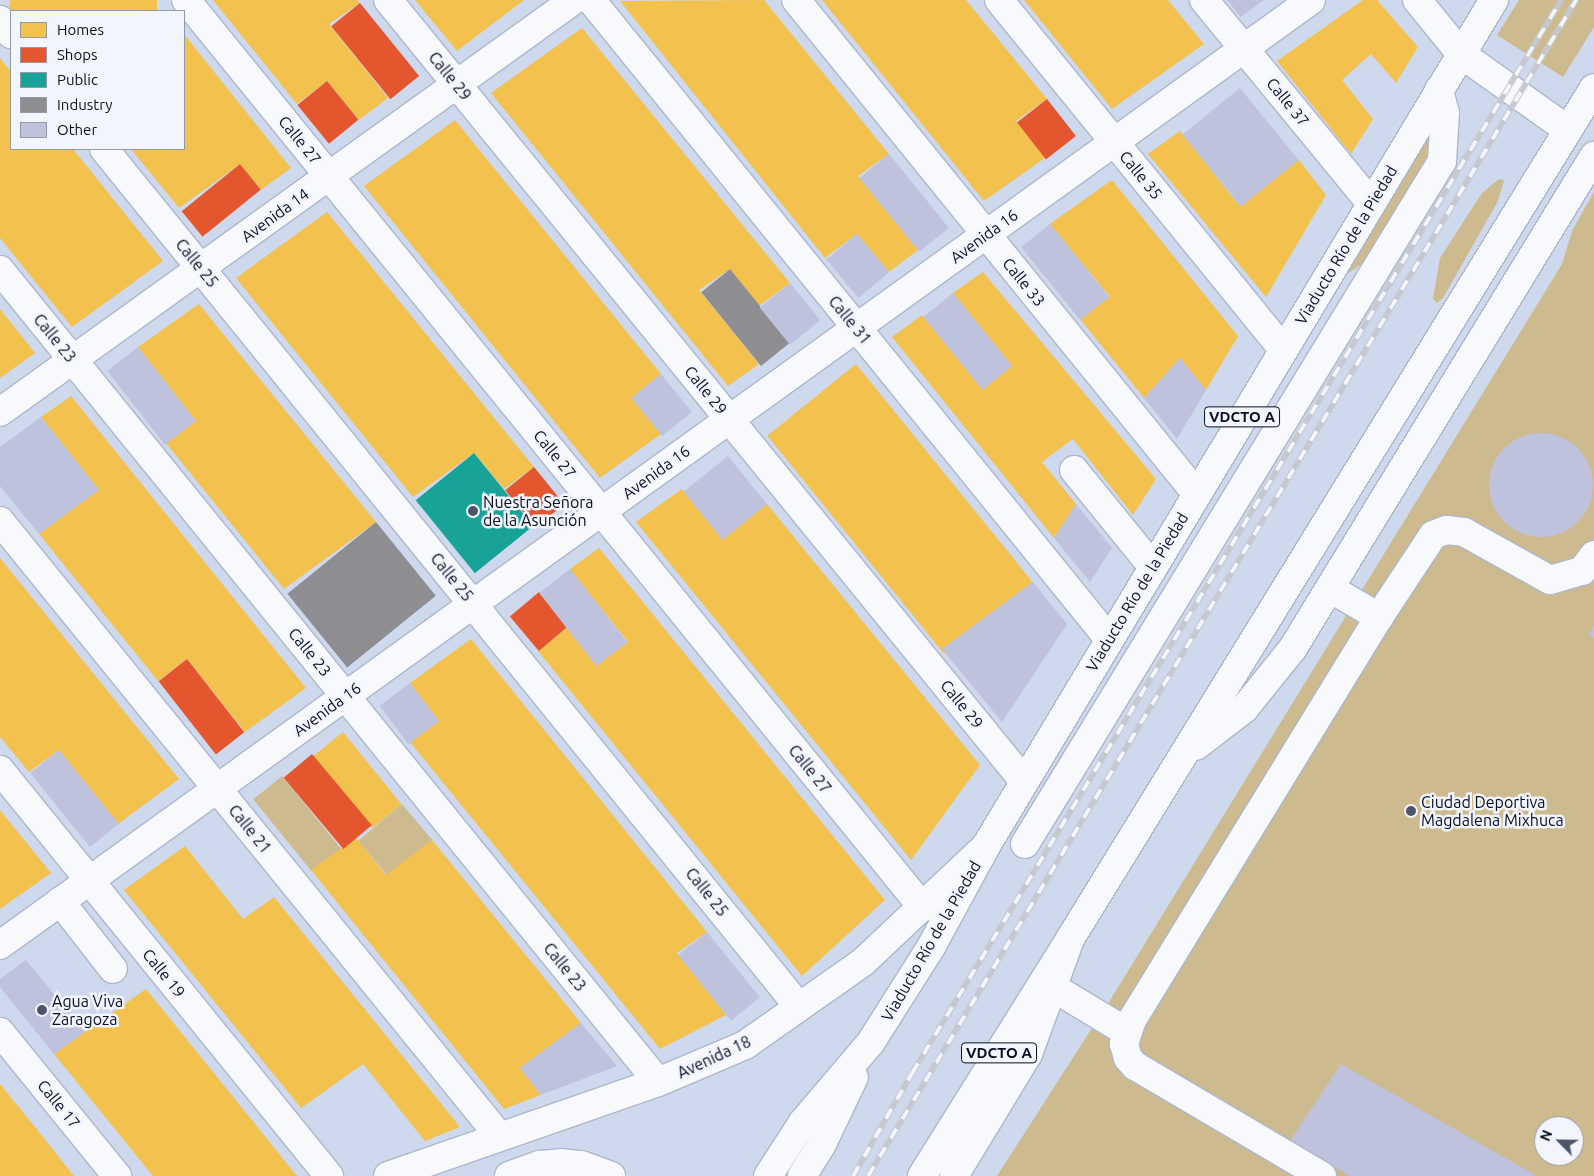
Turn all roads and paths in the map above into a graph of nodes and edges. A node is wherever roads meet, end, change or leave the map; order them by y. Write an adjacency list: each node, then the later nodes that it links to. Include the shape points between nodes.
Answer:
1 (186, 0): 22 (main road, Calle 27)
2 (388, 0): 15 (main road, Calle 29)
3 (574, 0): 15 (main road, Avenida 14)
4 (591, 0): 27 (main road, Calle 31)
5 (796, 0): 24 (main road, Calle 33)
6 (999, 0): 19 (main road, Calle 35)
7 (1204, 0): 13 (main road, Calle 37)
8 (1311, 0): 13 (main road, Avenida 16)
9 (1417, 0): 14 (main road)
10 (1494, 0): 14 (main road, Viaducto Río de la Piedad / VDCTO A)
11 (0, 20): 12 (main road)
12 (10, 33)
13 (1244, 48): 19 (main road, Avenida 16); 23 (main road, Calle 37)
14 (1461, 54): 17 (main road, Viaducto Río de la Piedad / VDCTO A); 18 (main road)
15 (457, 84): 22 (main road, Avenida 14); 31 (main road, Calle 29)
16 (1594, 88): 18 (main road, VDCTO A)
17 (1439, 90): 23 (main road, Viaducto Río de la Piedad / VDCTO A); 47 (main road, via 1445,113 1442,161)
18 (1568, 130): 43 (main road, VDCTO A)
19 (1114, 142): 24 (main road, Avenida 16); 28 (main road, Calle 35)
20 (105, 150): 25 (main road, Calle 25)
21 (1594, 156): 38 (main road)
22 (329, 176): 25 (main road, Avenida 14); 34 (main road, Calle 27)
23 (1371, 204): 28 (main road, Viaducto Río de la Piedad / VDCTO A)
24 (986, 234): 27 (main road, Avenida 16); 33 (main road, Calle 33)
25 (200, 268): 29 (main road, Avenida 14); 39 (main road, Calle 25)
26 (0, 270): 29 (main road, Calle 23)
27 (857, 328): 31 (main road, Avenida 16); 41 (main road, Calle 31)
28 (1283, 350): 33 (main road, Viaducto Río de la Piedad / VDCTO A)
29 (73, 360): 30 (main road, Avenida 14); 42 (main road, Calle 23)
30 (0, 412)
31 (730, 419): 34 (main road, Avenida 16); 45 (main road, Calle 29)
32 (1074, 470): 37 (main road)
33 (1196, 493): 37 (main road, Viaducto Río de la Piedad / VDCTO A)
34 (602, 512): 39 (main road, Avenida 16); 51 (main road, Calle 27)
35 (0, 521): 46 (main road, Calle 21)
36 (1594, 555): 40 (main road, via 1582,571 1550,580 1464,532 1446,530 1433,535)
37 (1152, 566): 41 (main road, Viaducto Río de la Piedad / VDCTO A)
38 (1330, 589): 40 (main road); 43 (main road, via 1264,688 1222,728)
39 (473, 604): 42 (main road, Avenida 16); 56 (main road, Calle 25)
40 (1379, 618): 58 (main road)
41 (1108, 639): 45 (main road, Viaducto Río de la Piedad / VDCTO A)
42 (346, 696): 46 (main road, Avenida 16); 60 (main road, Calle 23)
43 (1185, 754): 52 (main road, VDCTO A)
44 (0, 770): 49 (main road, Calle 19)
45 (1023, 780): 48 (main road, Viaducto Río de la Piedad / VDCTO A)
46 (217, 788): 49 (main road, Avenida 16); 61 (main road, Calle 21)
47 (1025, 844)
48 (986, 846): 51 (main road, Avenida 18); 59 (main road, Viaducto Río de la Piedad / VDCTO A, via 931,947)
49 (90, 880): 50 (main road, Avenida 16); 63 (main road, Calle 19)
50 (60, 901): 53 (main road, Avenida 16); 54 (main road)
51 (923, 908): 56 (main road, Avenida 18, via 863,962)
52 (1070, 939): 55 (main road); 69 (main road, VDCTO A)
53 (0, 945)
54 (113, 969)
55 (1054, 988): 58 (main road); 70 (main road, via 1016,1078)
56 (799, 1007): 60 (main road, Avenida 18, via 745,1045)
57 (0, 1032): 62 (main road, Calle 17)
58 (1127, 1032): 71 (main road, via 1124,1044 1128,1058 1135,1066)
59 (871, 1042): 67 (main road, Viaducto Río de la Piedad / VDCTO A, via 803,1122); 68 (main road, via 822,1144)
60 (658, 1082): 61 (main road, Avenida 18)
61 (499, 1136): 64 (main road, Avenida 18)
62 (117, 1176)
63 (329, 1176)
64 (388, 1176)
65 (509, 1176): 66 (main road, via 540,1165 561,1164 582,1166)
66 (611, 1176)
67 (768, 1176)
68 (802, 1176)
69 (922, 1176)
70 (954, 1176)
71 (1322, 1176)

